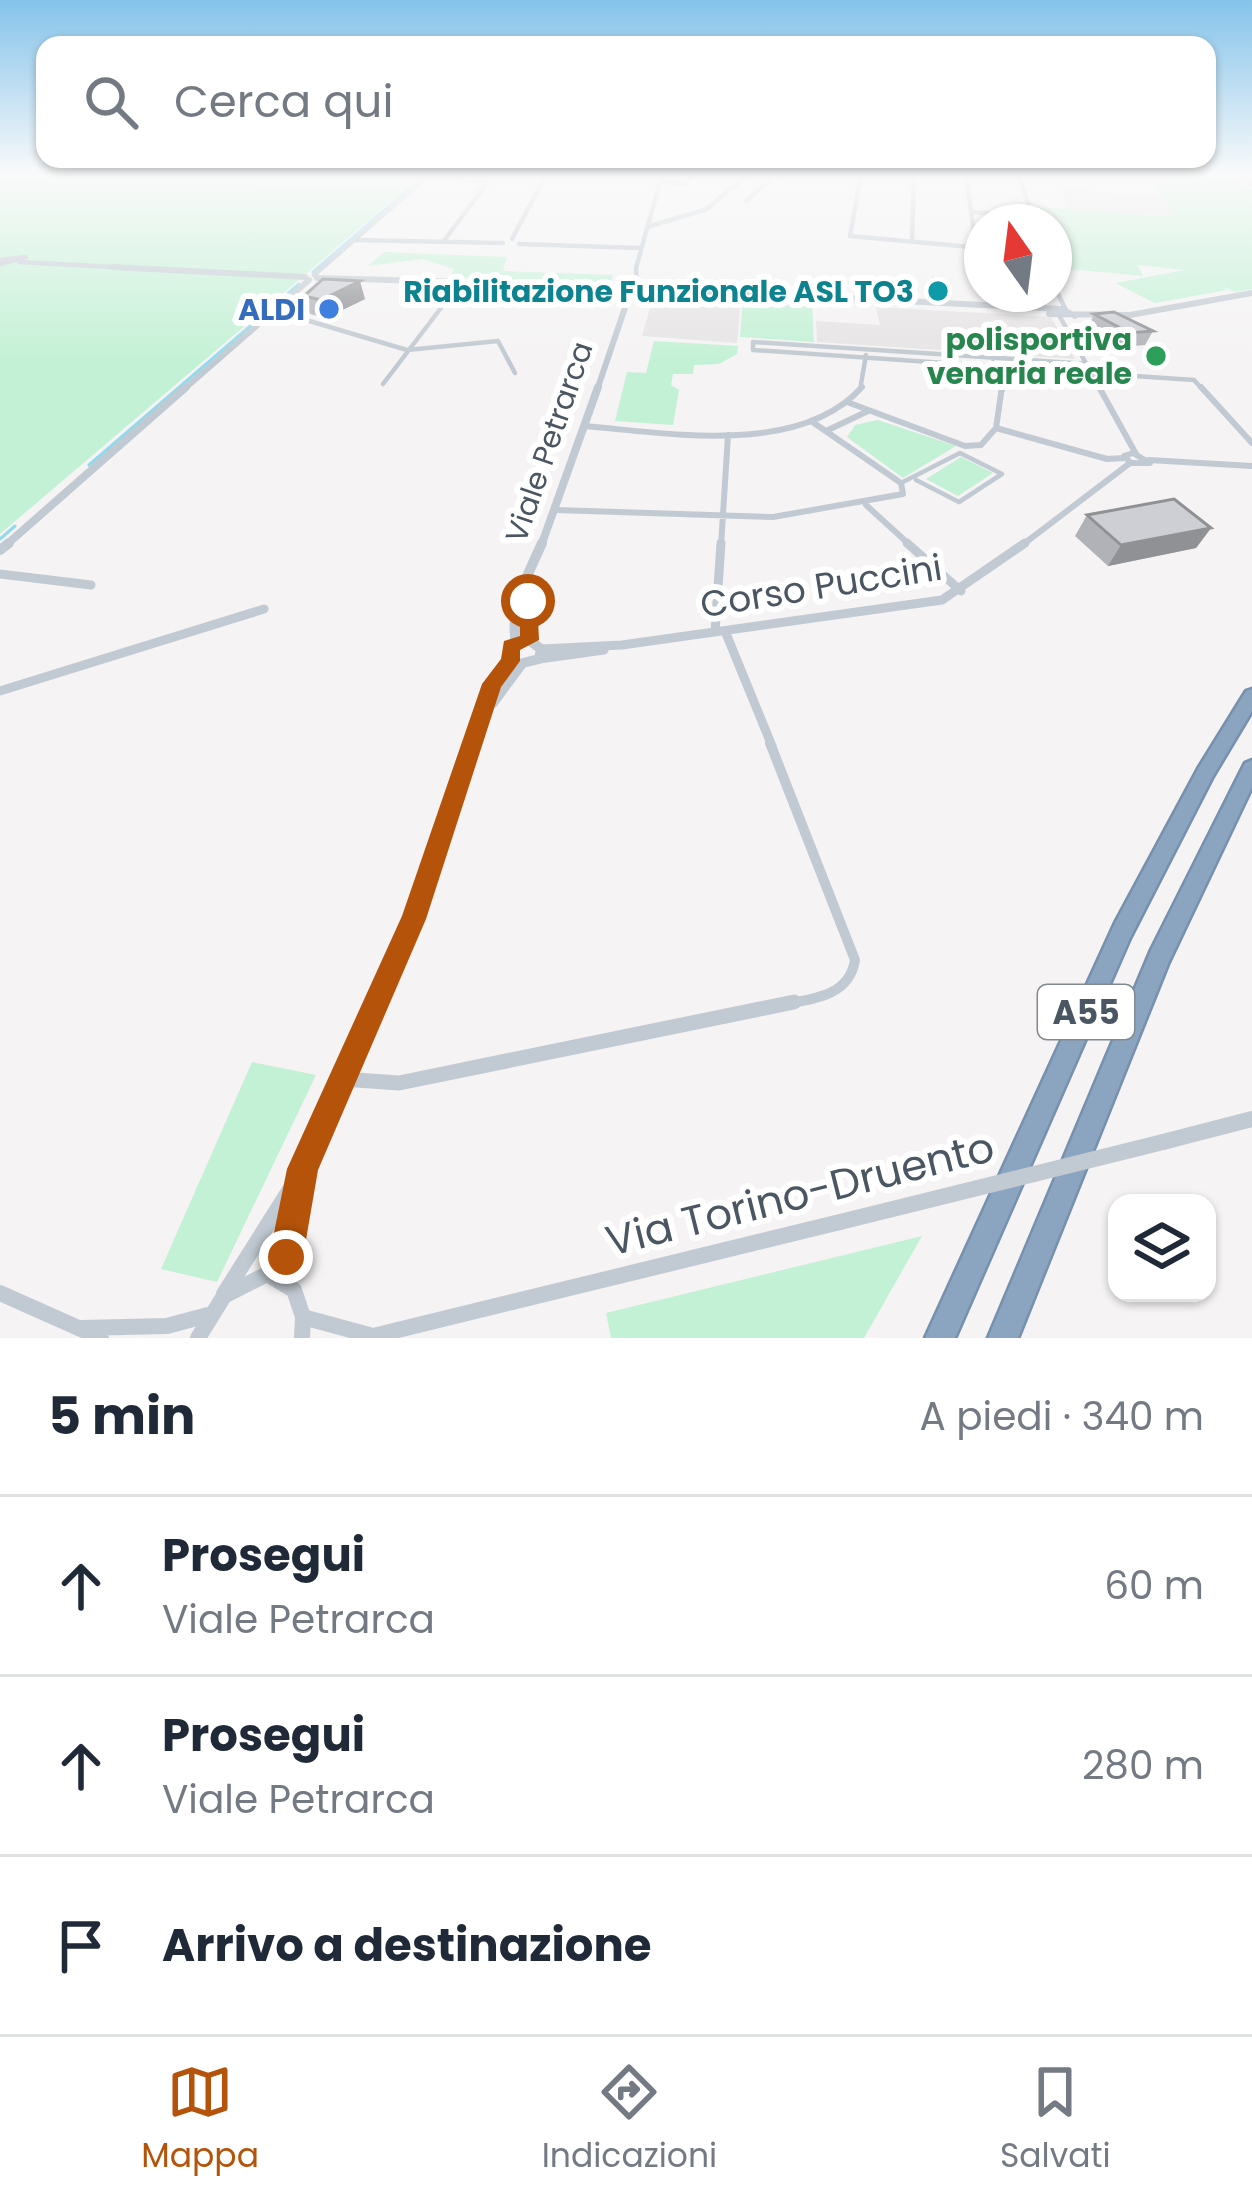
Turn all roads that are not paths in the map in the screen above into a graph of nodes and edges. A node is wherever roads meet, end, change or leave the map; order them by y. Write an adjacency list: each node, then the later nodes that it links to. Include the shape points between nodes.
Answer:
1 (358, 237): 7 (street)
2 (446, 237): 8 (street)
3 (518, 237): 9 (street)
4 (644, 237): 12 (street)
5 (865, 237): 10 (street)
6 (912, 237): 10 (street)
7 (355, 240): 8 (street); 15 (street)
8 (443, 242): 9 (street)
9 (516, 242): 12 (street)
10 (912, 242): 11 (street)
11 (964, 247)
12 (641, 248): 14 (street)
13 (2, 264): 15 (street)
14 (636, 268): 17 (street); 18 (street)
15 (311, 278): 16 (street); 39 (street)
16 (460, 283): 18 (street); 22 (street)
17 (641, 288): 18 (street); 20 (street)
18 (622, 290): 32 (street, Viale Petrarca)
19 (1252, 293): 20 (street, via 1109,316)
20 (1063, 313): 25 (street)
21 (306, 320): 22 (street)
22 (407, 350): 26 (street, via 498,341); 28 (street)
23 (865, 353): 23 (street, via 753,342 753,348); 24 (street); 29 (street, via 867,377)
24 (993, 362): 25 (street); 27 (street); 33 (street, via 1003,391)
25 (1089, 364): 27 (street)
26 (515, 373)
27 (1094, 374): 36 (street, via 1194,380); 38 (street)
28 (383, 384)
29 (847, 402): 30 (street); 31 (street)
30 (868, 411): 34 (street); 37 (street)
31 (811, 421): 34 (street); 35 (street)
32 (584, 426): 35 (street); 44 (street, Viale Petrarca)
33 (996, 428): 37 (street); 38 (street, via 1107,459)
34 (826, 431): 42 (street)
35 (728, 435): 45 (street)
36 (1252, 443)
37 (963, 450): 41 (street); 41 (street, via 1002,474 959,502)
38 (1130, 458): 40 (street); 50 (street, Corso Puccini)
39 (97, 466): 46 (street); 46 (street)
40 (1252, 466)
41 (916, 480): 42 (street)
42 (902, 483): 43 (street, via 903,494)
43 (866, 505): 45 (street); 50 (street)
44 (556, 510): 45 (street); 49 (street, Viale Petrarca)
45 (723, 522): 52 (street)
46 (0, 549)
47 (0, 574): 48 (street)
48 (91, 585)
49 (527, 585): 53 (street, Viale Petrarca); 54 (street, Viale Petrarca, via 512,623)
50 (961, 592): 52 (street, Corso Puccini)
51 (264, 609): 57 (street)
52 (720, 632): 55 (street, Corso Puccini); 60 (street, via 855,952 848,984 697,1025 422,1079)
53 (529, 640): 54 (street); 55 (street)
54 (515, 643): 56 (street, Viale Petrarca, via 508,650)
55 (540, 654): 56 (street)
56 (516, 663): 60 (street, via 478,733 414,919)
57 (0, 692)
58 (1252, 696): 71 (highway, A55, via 1167,841 1022,1144)
59 (1252, 768): 72 (highway, A55, via 1159,958)
60 (342, 1079): 62 (street)
61 (1252, 1119): 69 (street, Via Torino-Druento, bridge)
62 (302, 1169): 63 (street); 65 (street)
63 (286, 1281): 65 (street, via 267,1274); 67 (street)
64 (0, 1293): 68 (street)
65 (224, 1294): 66 (street)
66 (208, 1315): 68 (street); 70 (street)
67 (302, 1328): 69 (street)
68 (92, 1333)
69 (368, 1337)
70 (197, 1338)
71 (940, 1338)
72 (1003, 1338)

